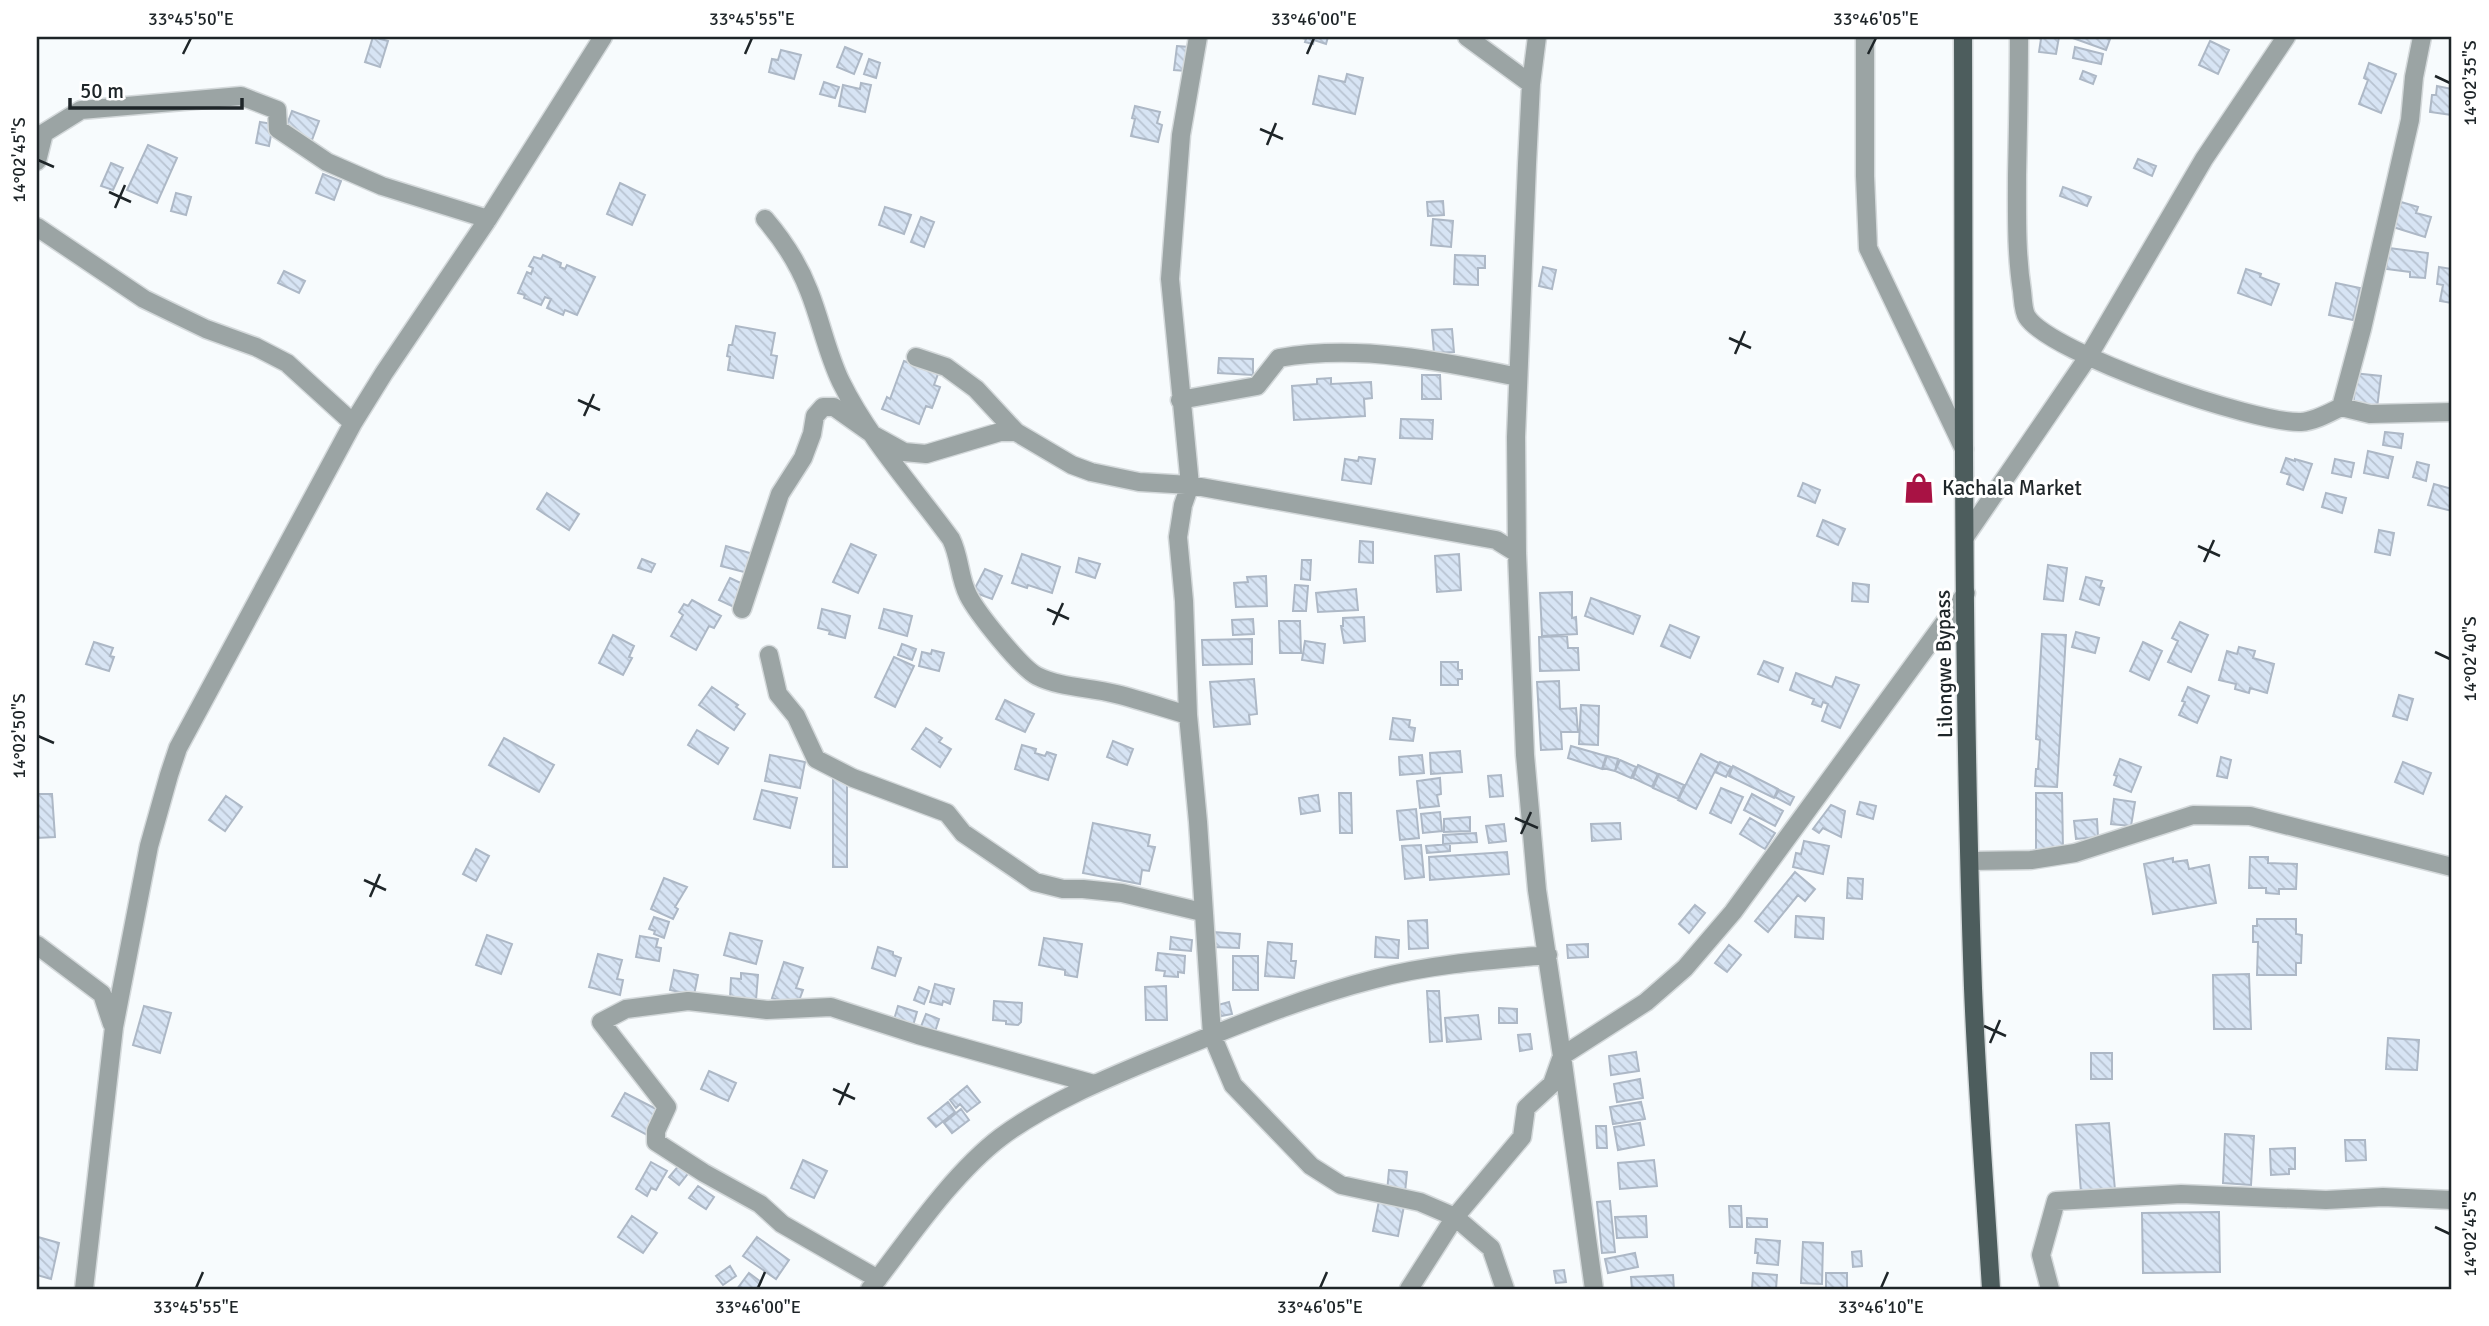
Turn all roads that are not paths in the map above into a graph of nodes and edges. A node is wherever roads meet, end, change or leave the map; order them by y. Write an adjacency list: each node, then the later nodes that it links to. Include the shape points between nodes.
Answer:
1 (603, 37): 12 (street)
2 (1198, 37): 18 (street, via 1181,135 1170,279)
3 (1467, 37): 10 (street)
4 (1537, 37): 10 (street)
5 (1865, 37): 24 (street, via 1868,248)
6 (1963, 37): 24 (main road, Lilongwe Bypass)
7 (2019, 37): 16 (street, via 2017,257 2026,316 2048,337)
8 (2286, 37): 16 (street, via 2204,159)
9 (2422, 37): 19 (street, via 2410,120)
10 (1531, 84): 17 (street)
11 (37, 161): 12 (street, via 44,133 81,110 240,96 277,110 278,129 327,162 382,186)
12 (488, 219): 21 (street)
13 (765, 219): 23 (street, via 782,239 809,291 841,382)
14 (37, 227): 21 (street, via 144,299 287,363)
15 (916, 357): 22 (street, via 946,367 976,389)
16 (2088, 357): 19 (street, via 2238,412 2302,422); 26 (street)
17 (1518, 377): 18 (street, via 1386,355 1308,353 1279,358 1257,386); 27 (street)
18 (1180, 400): 25 (street)
19 (2341, 407): 20 (street, via 2370,414)
20 (2452, 412)
21 (353, 423): 37 (street, via 178,748 149,846)
22 (1016, 432): 23 (street, via 1000,432 926,454 904,452); 25 (street, via 1091,472 1139,482)
23 (874, 436): 29 (street, via 834,407 823,407 814,416 803,458 780,494); 31 (street, via 951,539 968,596 1021,665 1052,682)
24 (1964, 449): 26 (main road, Lilongwe Bypass)
25 (1189, 485): 27 (street, via 1496,540); 31 (street, via 1178,537)
26 (1965, 537): 28 (main road, Lilongwe Bypass)
27 (1517, 553): 36 (street, via 1525,755 1537,890)
28 (1966, 593): 32 (main road, Lilongwe Bypass); 39 (street, via 1734,912 1685,968 1646,1002)
29 (743, 609)
30 (769, 655): 34 (street, via 778,694 796,716 816,760 947,813 963,834 1035,882 1122,893)
31 (1188, 715): 34 (street)
32 (1970, 861): 33 (street, via 2031,860 2075,853 2193,816 2250,816); 48 (main road, Lilongwe Bypass, via 1973,988)
33 (2452, 867)
34 (1202, 912): 38 (street)
35 (37, 945): 37 (street, via 102,994)
36 (1548, 955): 38 (street, via 1461,963 1377,978); 39 (street)
37 (114, 1027): 44 (street)
38 (1212, 1035): 40 (street); 42 (street, via 1233,1084 1311,1166 1341,1185 1420,1202)
39 (1562, 1056): 42 (street, via 1552,1084 1526,1108 1522,1137); 47 (street)
40 (1094, 1084): 43 (street, via 1001,1137 967,1167); 43 (street, via 831,1007 767,1010 688,1001 626,1009 601,1021 667,1107 656,1142 760,1204 782,1224)
41 (2452, 1200): 49 (street, via 2181,1194 2056,1201 2041,1255)
42 (1455, 1217): 45 (street); 46 (street, via 1491,1248)
43 (874, 1284)
44 (84, 1289)
45 (1409, 1289)
46 (1505, 1289)
47 (1594, 1289)
48 (1992, 1289)
49 (2050, 1289)

